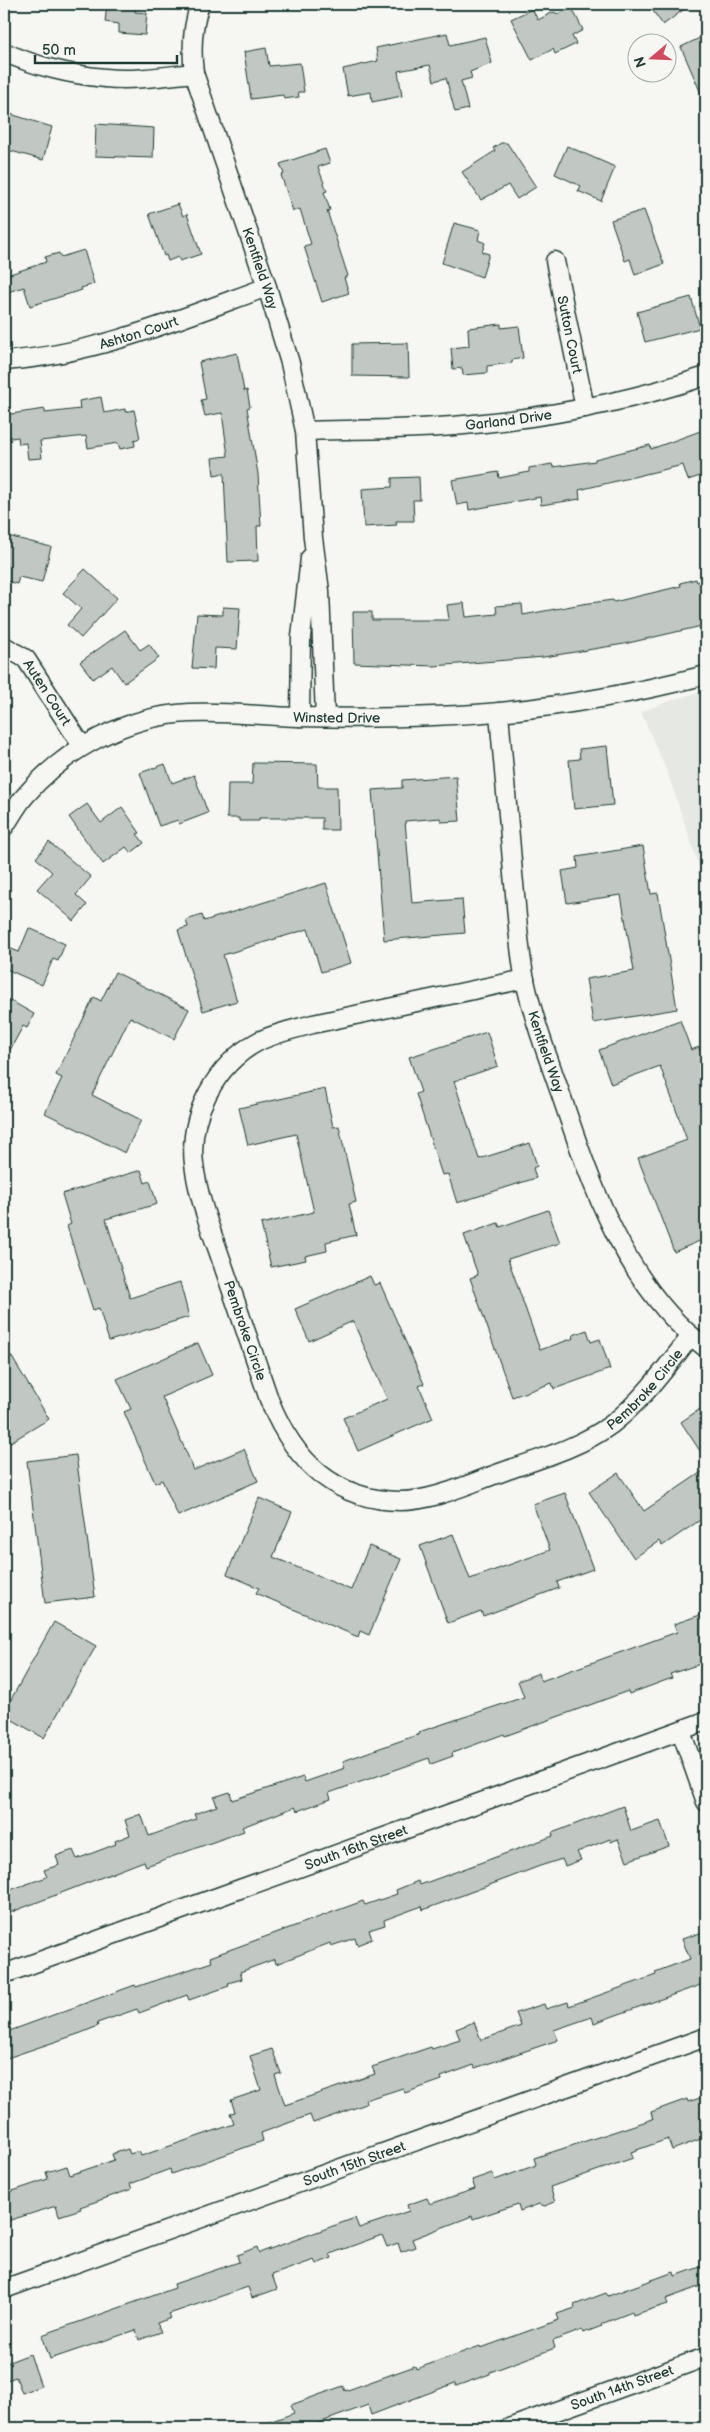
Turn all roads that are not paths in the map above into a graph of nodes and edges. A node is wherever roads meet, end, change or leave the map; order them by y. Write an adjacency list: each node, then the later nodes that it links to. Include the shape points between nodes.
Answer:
1 (200, 4): 3 (street, Kentfield Way, via 193,30)
2 (4, 52): 3 (street, via 44,66 105,78)
3 (194, 73): 5 (street, Kentfield Way)
4 (555, 261): 8 (street, Sutton Court)
5 (267, 287): 6 (street, Ashton Court, via 124,338 73,352); 9 (street, Kentfield Way, via 290,363)
6 (4, 361)
7 (706, 376): 8 (street, Garland Drive, via 664,390)
8 (585, 408): 9 (street, Garland Drive, via 482,424)
9 (305, 431): 10 (street, Kentfield Way)
10 (313, 538): 14 (street, Kentfield Way, via 301,637); 15 (street, Kentfield Way, via 320,591)
11 (4, 646): 16 (street, Auten Court, via 26,660)
12 (706, 675): 13 (street, Winsted Drive, via 598,699)
13 (499, 712): 15 (street, Winsted Drive); 18 (street, Kentfield Way)
14 (300, 717): 15 (street, Winsted Drive); 16 (street, Winsted Drive, via 189,713 157,717 124,727)
15 (325, 717)
16 (82, 746): 17 (street, Winsted Drive, via 24,796)
17 (4, 827)
18 (525, 979): 19 (street, Kentfield Way, via 538,1028 599,1200 622,1247 651,1289); 19 (street, Pembroke Circle, via 281,1033 240,1053 212,1085 194,1131 193,1163 199,1190 281,1429 308,1465 323,1478 346,1490 370,1498 401,1501 438,1495 595,1436 641,1396)
19 (691, 1336): 20 (street, Kentfield Way)
20 (706, 1348)
21 (706, 1721): 22 (street, South 16th Street)
22 (681, 1731): 23 (street); 24 (street, South 16th Street)
23 (706, 1802)
24 (4, 1974)
25 (706, 2037): 26 (street, South 15th Street)
26 (4, 2289)
27 (706, 2357): 28 (street, South 14th Street)
28 (509, 2428)

